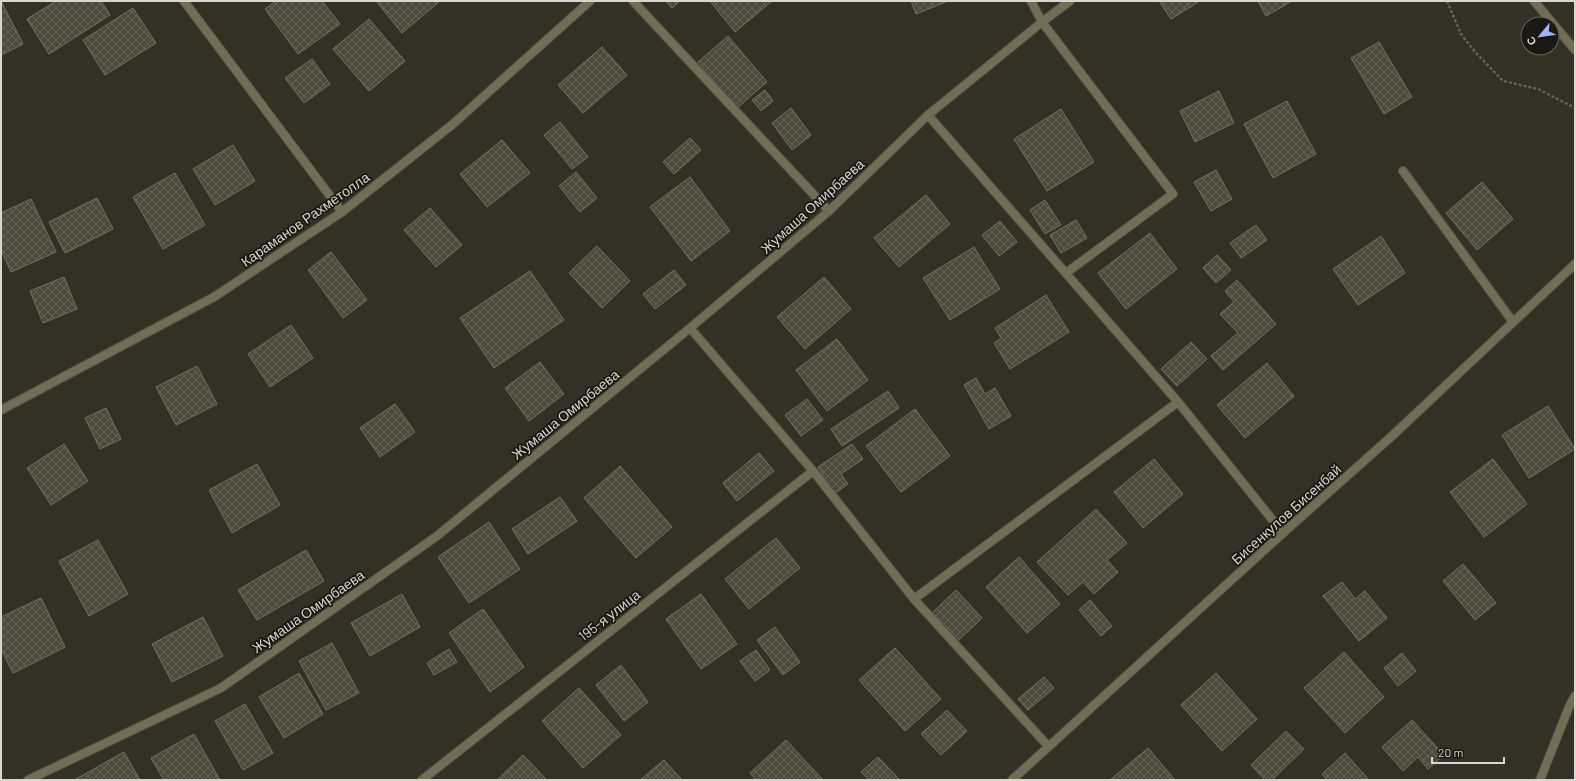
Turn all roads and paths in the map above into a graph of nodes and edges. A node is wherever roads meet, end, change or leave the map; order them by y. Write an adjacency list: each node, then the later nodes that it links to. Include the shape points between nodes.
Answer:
1 (184, 1): 14 (street)
2 (590, 1): 14 (street, Караманов Рахметолла, via 453,124)
3 (633, 1): 13 (street)
4 (1031, 1): 8 (street)
5 (1070, 1): 8 (street, Жумаша Омирбаева)
6 (1447, 1): 10 (path, via 1461,34 1503,81 1538,89)
7 (1534, 1): 9 (street)
8 (1042, 22): 11 (street, Жумаша Омирбаева); 16 (street, via 1173,194)
9 (1575, 50)
10 (1575, 108)
11 (928, 115): 13 (street, Жумаша Омирбаева); 16 (street)
12 (1403, 171): 17 (street)
13 (829, 211): 18 (street, Жумаша Омирбаева)
14 (342, 212): 20 (street, Караманов Рахметолла, via 214,297)
15 (1575, 264): 17 (street, Бисенкулов Бисенбай)
16 (1066, 273): 19 (street)
17 (1513, 322): 22 (street, Бисенкулов Бисенбай, via 1392,436)
18 (690, 328): 21 (street); 26 (street, Жумаша Омирбаева, via 437,536 221,688)
19 (1178, 402): 22 (street); 23 (street)
20 (1, 410)
21 (812, 471): 23 (street); 27 (street, 195-я улица)
22 (1283, 533): 25 (street, Бисенкулов Бисенбай)
23 (914, 599): 25 (street)
24 (1575, 696): 29 (street)
25 (1048, 746): 28 (street, Бисенкулов Бисенбай)
26 (28, 780)
27 (422, 780)
28 (1012, 780)
29 (1540, 780)

